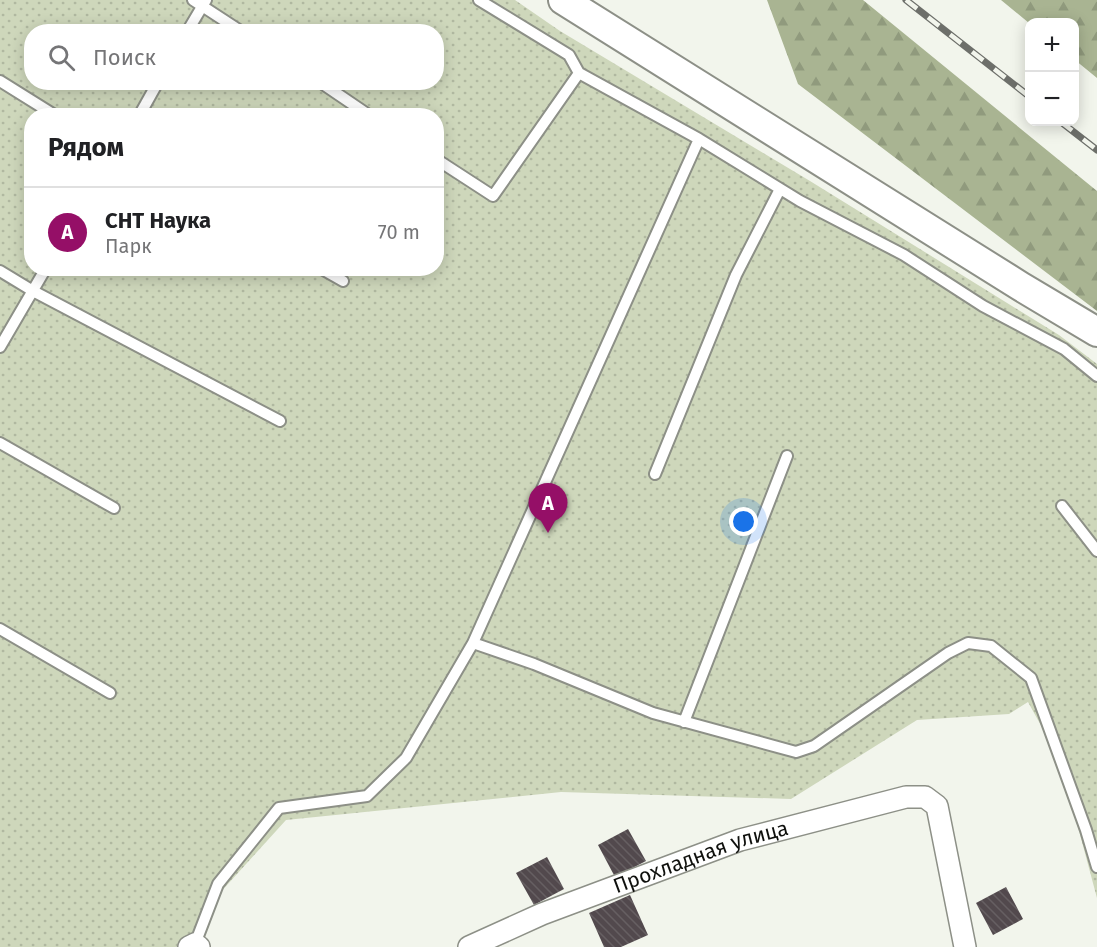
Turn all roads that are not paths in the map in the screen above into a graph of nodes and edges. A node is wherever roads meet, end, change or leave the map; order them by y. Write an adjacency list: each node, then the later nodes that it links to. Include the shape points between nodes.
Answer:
1 (478, 0): 6 (lane, via 569,55)
2 (563, 0): 21 (street)
3 (200, 2): 4 (lane); 5 (lane)
4 (191, 24)
5 (231, 24)
6 (579, 73): 13 (lane); 14 (lane, via 493,196)
7 (0, 81): 10 (lane)
8 (154, 90): 11 (lane)
9 (332, 90): 12 (lane)
10 (43, 108)
11 (143, 108)
12 (358, 108)
13 (699, 139): 15 (lane); 32 (lane)
14 (444, 164)
15 (780, 189): 23 (lane, via 904,255 983,306 1064,349); 27 (lane, via 736,275)
16 (0, 271): 20 (lane)
17 (41, 276): 20 (lane)
18 (333, 276): 19 (lane)
19 (343, 282)
20 (33, 291): 22 (lane); 24 (lane)
21 (1097, 332)
22 (0, 347)
23 (1097, 376)
24 (280, 421)
25 (0, 443): 29 (lane)
26 (787, 456): 34 (lane)
27 (655, 474)
28 (1062, 506): 30 (lane)
29 (114, 508)
30 (1097, 551)
31 (0, 629): 33 (lane)
32 (473, 643): 34 (lane); 36 (lane, via 406,758 367,796 279,808 218,884)
33 (110, 693)
34 (684, 722): 35 (lane, via 796,752 814,746 948,653 968,643 991,646 1031,678)
35 (1097, 867)
36 (194, 946)
37 (469, 947): 38 (street, Прохладная улица, via 542,914 740,840 906,797 925,796 937,806)
38 (965, 947)

